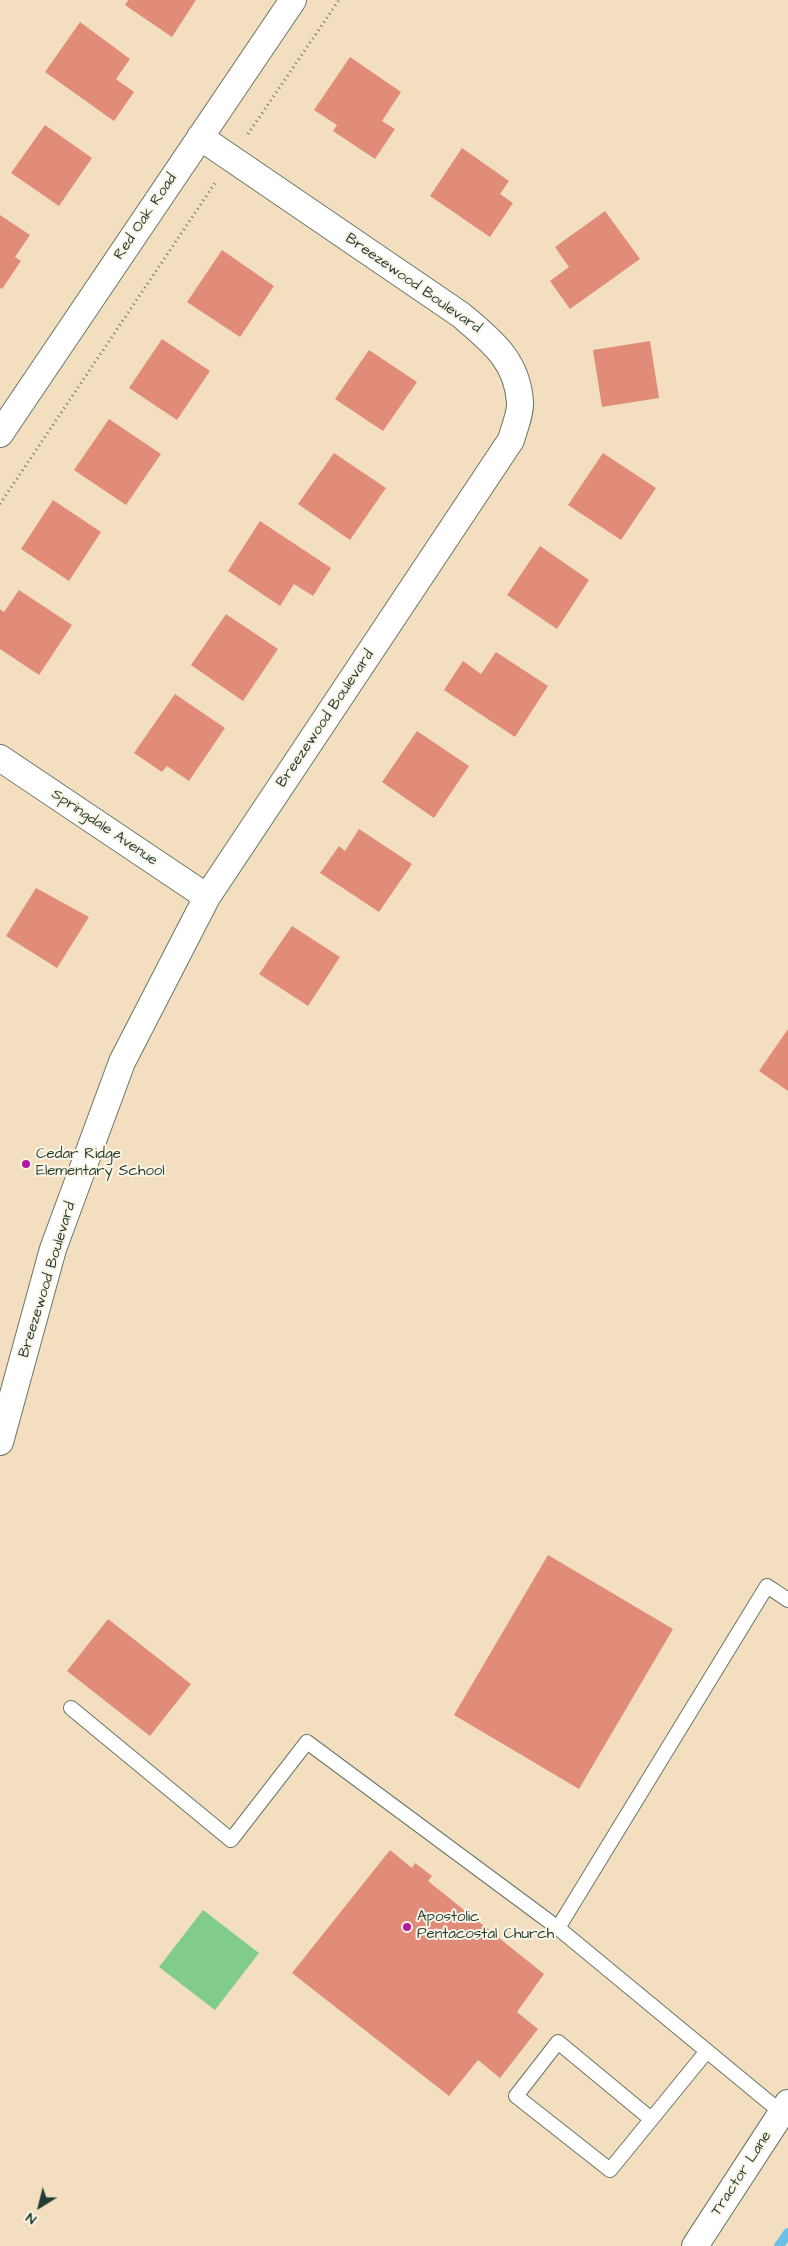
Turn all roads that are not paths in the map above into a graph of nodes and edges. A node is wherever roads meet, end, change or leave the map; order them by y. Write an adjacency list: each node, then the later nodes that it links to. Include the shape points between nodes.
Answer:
1 (293, 0): 2 (street, Red Oak Road)
2 (200, 137): 3 (street, Red Oak Road); 5 (street, Breezewood Boulevard, via 461,315 500,348 513,372 520,403 511,440)
3 (0, 434)
4 (0, 758): 5 (street, Springdale Avenue)
5 (207, 897): 6 (street, Breezewood Boulevard, via 122,1062 53,1249)
6 (0, 1442)
7 (788, 1600): 9 (lane, via 767,1586)
8 (71, 1708): 9 (lane, via 231,1840 307,1742)
9 (558, 1928): 10 (lane)
10 (707, 2051): 11 (lane); 12 (lane)
11 (785, 2108): 13 (street, Tractor Lane)
12 (652, 2119): 12 (lane, via 610,2170 516,2096 558,2042)
13 (696, 2246)

